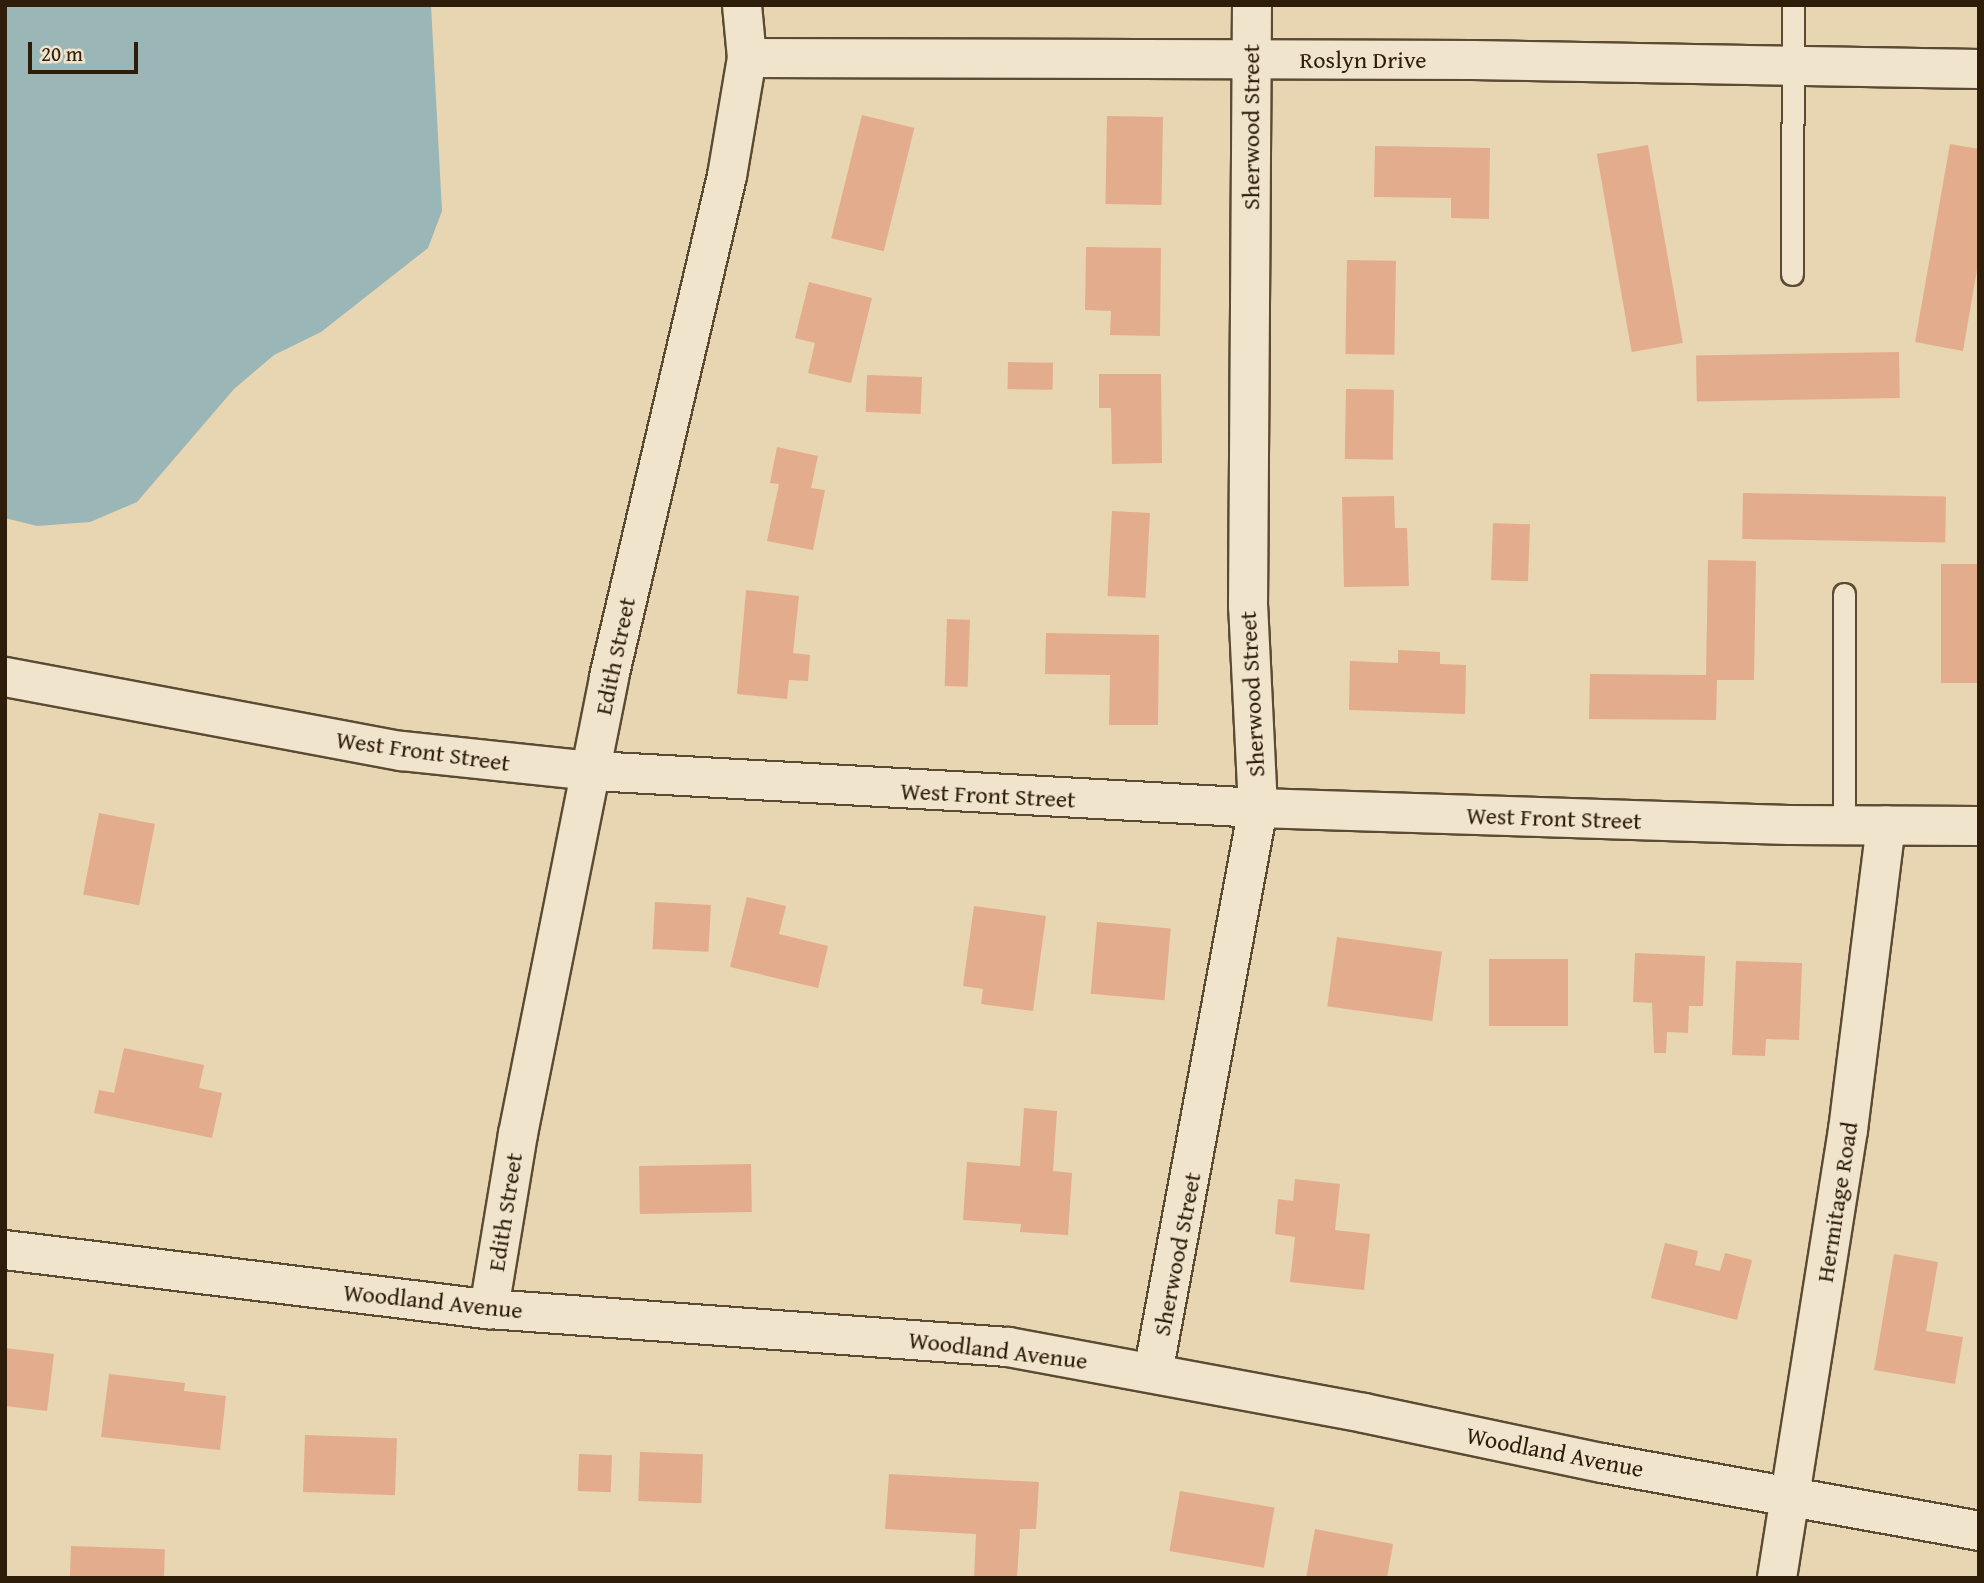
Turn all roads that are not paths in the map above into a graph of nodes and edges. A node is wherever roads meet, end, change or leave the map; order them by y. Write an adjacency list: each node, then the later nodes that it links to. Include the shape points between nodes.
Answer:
1 (742, 5): 4 (street, Edith Street)
2 (1252, 5): 5 (street, Sherwood Street)
3 (1793, 5): 6 (lane)
4 (747, 58): 5 (street, Roslyn Drive); 11 (street, Edith Street, via 727,176 659,453)
5 (1252, 59): 6 (street, Roslyn Drive); 12 (street, Sherwood Street, via 1248,607)
6 (1793, 64): 7 (street, Roslyn Drive); 8 (lane)
7 (1979, 68)
8 (1792, 274)
9 (1844, 594): 13 (lane)
10 (7, 686): 11 (street, West Front Street, via 402,751)
11 (593, 771): 12 (street, West Front Street); 17 (street, Edith Street, via 518,1134)
12 (1258, 808): 13 (street, West Front Street); 18 (street, Sherwood Street)
13 (1844, 825): 14 (street, West Front Street)
14 (1886, 825): 15 (street, West Front Street); 19 (street, Hermitage Road, via 1848,1130)
15 (1979, 826)
16 (5, 1250): 17 (street, Woodland Avenue)
17 (489, 1309): 18 (street, Woodland Avenue, via 995,1346)
18 (1153, 1373): 19 (street, Woodland Avenue)
19 (1790, 1499): 20 (street, Woodland Avenue); 21 (street, Hermitage Road)
20 (1979, 1531)
21 (1777, 1578)

